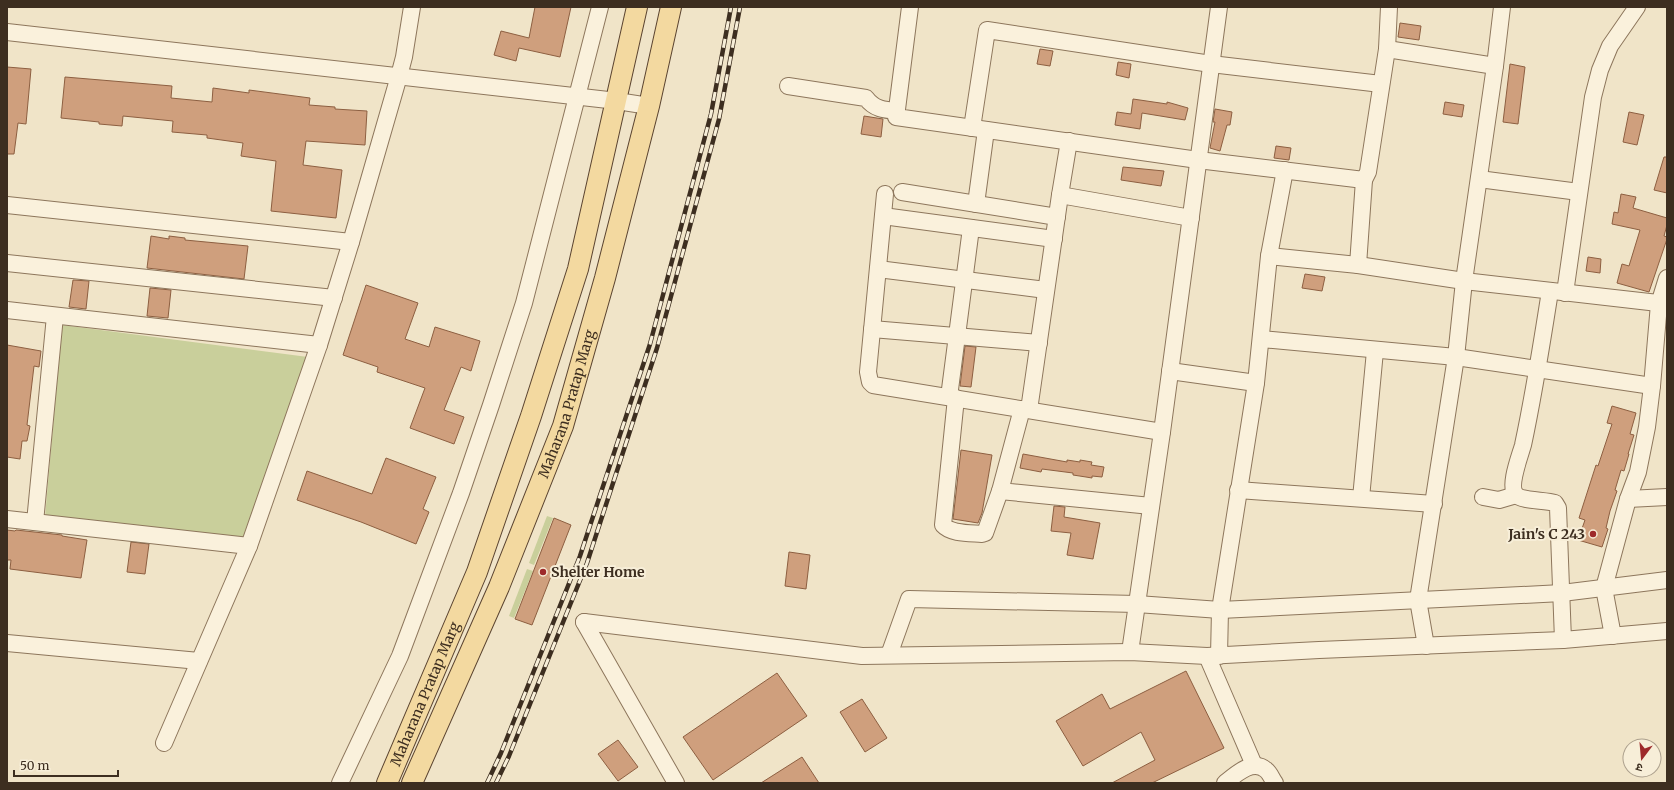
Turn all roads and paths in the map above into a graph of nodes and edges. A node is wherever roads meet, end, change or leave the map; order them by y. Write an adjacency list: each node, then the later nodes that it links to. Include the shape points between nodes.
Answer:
1 (412, 7): 14 (street)
2 (600, 7): 17 (street)
3 (637, 7): 18 (main road, Maharana Pratap Marg)
4 (671, 7): 19 (main road, Maharana Pratap Marg)
5 (910, 7): 20 (street)
6 (1219, 7): 12 (street)
7 (1389, 7): 11 (street)
8 (1502, 7): 13 (street)
9 (1637, 7): 28 (street, via 1610,46 1600,70 1593,97)
10 (7, 32): 14 (street)
11 (1387, 49): 13 (street); 15 (street)
12 (1211, 64): 15 (street); 21 (street, via 987,30); 23 (street)
13 (1495, 66): 26 (street)
14 (399, 76): 17 (street); 38 (street)
15 (1381, 84): 25 (street, via 1368,172)
16 (788, 86): 20 (street, via 866,98 871,105)
17 (576, 97): 18 (street); 95 (street, via 524,303 461,493 400,656)
18 (617, 101): 19 (street); 96 (main road, Maharana Pratap Marg, via 578,269 532,416 477,572)
19 (649, 106): 97 (main road, Maharana Pratap Marg, via 605,278 563,426 499,587)
20 (897, 112): 21 (street, via 896,117)
21 (979, 129): 22 (street); 31 (street)
22 (1069, 141): 23 (street); 30 (street)
23 (1198, 160): 24 (street); 35 (street)
24 (1285, 170): 25 (street); 39 (street)
25 (1364, 180): 41 (street)
26 (1479, 180): 28 (street); 45 (street)
27 (902, 192): 31 (street)
28 (1579, 192): 47 (street)
29 (885, 194): 33 (street)
30 (1060, 196): 34 (street); 35 (street)
31 (976, 204): 34 (street)
32 (7, 205): 38 (street)
33 (883, 216): 36 (street); 42 (street)
34 (1057, 218): 37 (street)
35 (1191, 218): 60 (street)
36 (970, 228): 37 (street); 44 (street)
37 (1054, 239): 46 (street)
38 (351, 242): 48 (street)
39 (1269, 256): 41 (street); 54 (street)
40 (7, 262): 48 (street)
41 (1358, 265): 45 (street)
42 (878, 269): 44 (street); 52 (street)
43 (1667, 278): 49 (street)
44 (964, 280): 46 (street); 53 (street)
45 (1464, 281): 47 (street); 58 (street)
46 (1046, 290): 55 (street)
47 (1557, 292): 49 (street); 59 (street)
48 (334, 298): 56 (street)
49 (1663, 304): 62 (street)
50 (7, 310): 51 (street)
51 (55, 316): 56 (street); 76 (street)
52 (872, 329): 53 (street); 63 (street, via 868,372 873,385)
53 (957, 336): 55 (street); 63 (street)
54 (1261, 339): 57 (street); 61 (street)
55 (1039, 343): 64 (street)
56 (319, 345): 77 (street)
57 (1375, 351): 58 (street); 71 (street)
58 (1456, 357): 59 (street); 73 (street)
59 (1538, 369): 62 (street); 68 (street, via 1523,446 1513,481)
60 (1170, 371): 61 (street); 65 (street)
61 (1256, 383): 66 (street)
62 (1652, 386): 72 (street, via 1638,472)
63 (953, 398): 64 (street); 67 (street, via 943,525 946,529 954,531 985,533)
64 (1026, 410): 65 (street); 67 (street)
65 (1162, 432): 74 (street)
66 (1238, 490): 71 (street); 83 (street)
67 (1000, 491): 74 (street)
68 (1516, 495): 69 (street, via 1500,500); 80 (street, via 1521,498 1548,500 1558,508)
69 (1483, 497)
70 (1667, 497): 72 (street)
71 (1361, 498): 73 (street)
72 (1628, 499): 79 (street)
73 (1434, 504): 81 (street)
74 (1151, 506): 82 (street)
75 (7, 519): 76 (street)
76 (35, 522): 77 (street)
77 (249, 546): 92 (street)
78 (1667, 580): 79 (street)
79 (1604, 588): 80 (street); 85 (street)
80 (1562, 593): 81 (street); 86 (street)
81 (1418, 600): 83 (street); 88 (street)
82 (1137, 604): 83 (street); 89 (street); 90 (street, via 910,599)
83 (1220, 610): 91 (street)
84 (1667, 631): 85 (street)
85 (1613, 636): 86 (street)
86 (1563, 640): 88 (street)
87 (7, 643): 92 (street)
88 (1426, 646): 91 (street)
89 (1130, 652): 90 (street); 91 (street)
90 (889, 655): 98 (street, via 862,656 584,622)
91 (1213, 656): 94 (street)
92 (199, 661): 93 (street)
93 (164, 743)
94 (1254, 765): 99 (street, via 1243,769); 100 (street, via 1266,769)
95 (340, 783)
96 (386, 783)
97 (412, 783)
98 (676, 783)
99 (1225, 783)
100 (1275, 783)

